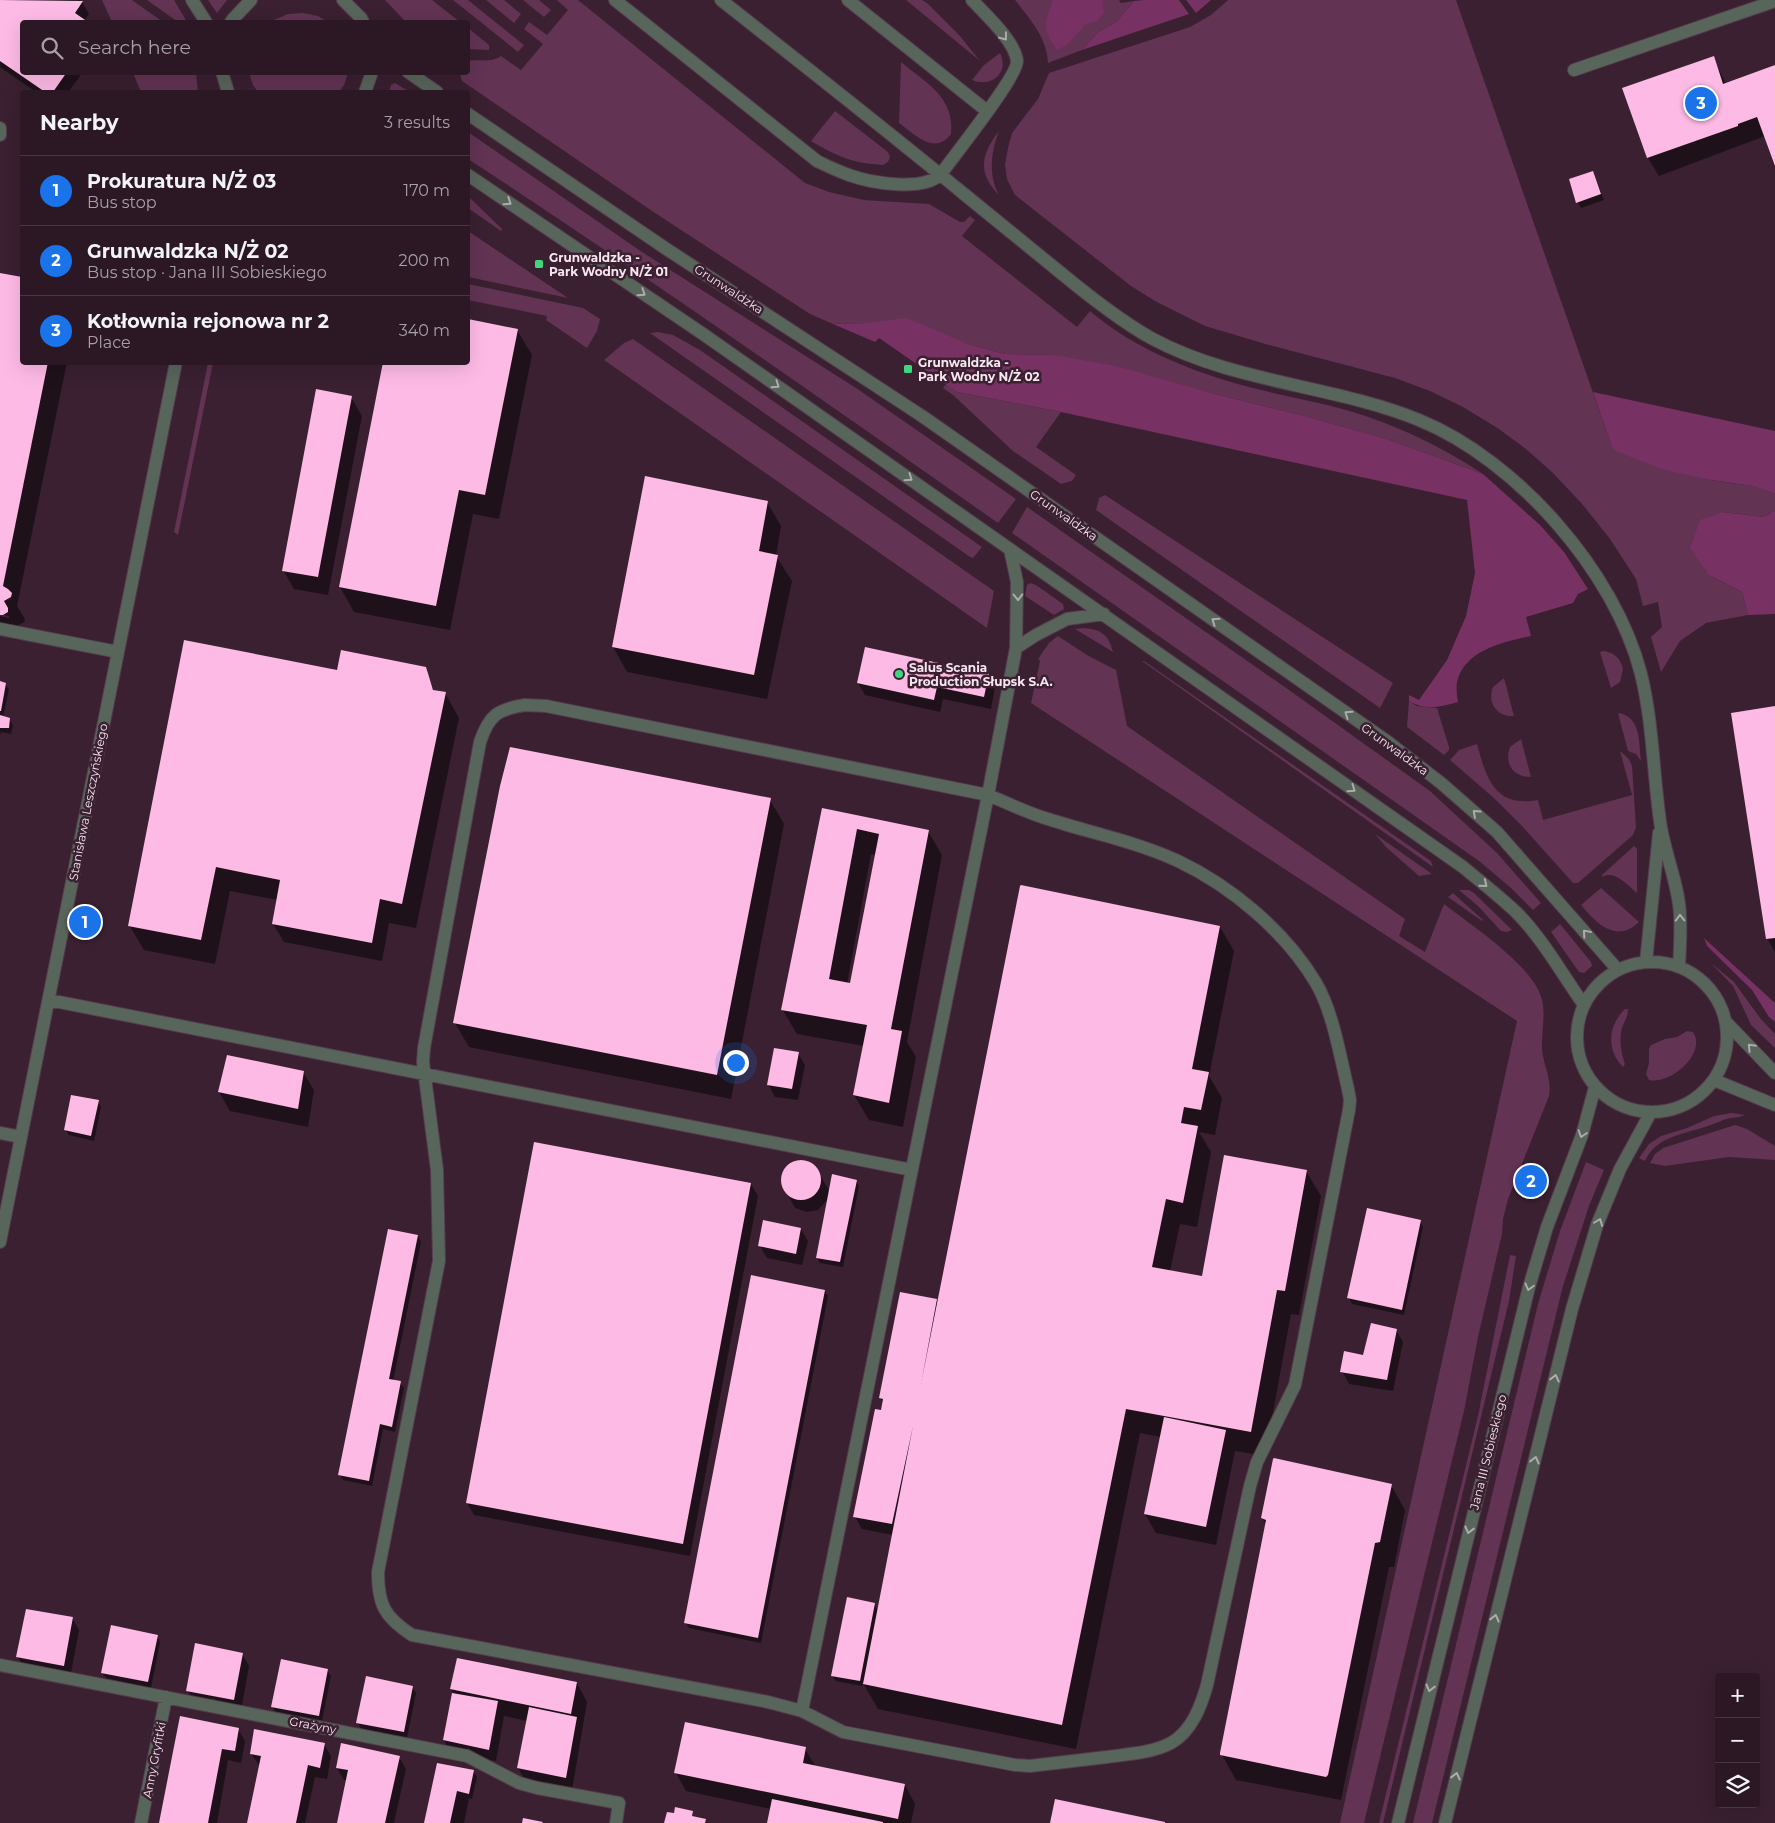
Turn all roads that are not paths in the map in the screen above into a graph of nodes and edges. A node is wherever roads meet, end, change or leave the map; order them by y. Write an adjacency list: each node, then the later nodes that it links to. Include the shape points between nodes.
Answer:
1 (192, 0): 9 (street)
2 (251, 0): 10 (street)
3 (343, 0): 11 (street)
4 (615, 0): 23 (street, via 817,160 850,176 892,184 928,182)
5 (721, 0): 23 (street)
6 (848, 0): 19 (street)
7 (972, 0): 19 (street, one-way to 19, via 1003,35 1017,60 1012,76)
8 (1775, 2): 12 (street)
9 (205, 20)
10 (232, 20)
11 (362, 20)
12 (1574, 70)
13 (223, 75): 16 (street)
14 (371, 75): 17 (street)
15 (412, 75): 18 (street)
16 (227, 90)
17 (367, 90)
18 (434, 90)
19 (987, 110): 23 (street)
20 (470, 115): 35 (street, Grunwaldzka, one-way to 20, via 1497,832 1442,783 1388,742 922,416)
21 (0, 128): 22 (street)
22 (0, 135)
23 (941, 174): 32 (street, via 1107,310 1154,340 1217,365 1364,401 1418,419 1455,437 1533,497 1586,560 1632,644 1651,732)
24 (470, 176): 26 (street, one-way to 26, via 703,334)
25 (175, 365): 30 (street, Stanisława Leszczyńskiego)
26 (1010, 549): 27 (street); 29 (street, one-way to 29, via 1017,582)
27 (1104, 614): 29 (street, via 1067,619); 37 (street, one-way to 37, via 1483,883 1533,932)
28 (0, 629): 30 (street)
29 (1016, 648): 31 (street)
30 (118, 652): 36 (street, Stanisława Leszczyńskiego)
31 (988, 795): 39 (street, via 546,706 525,705 496,714 486,725 480,742 424,1048); 47 (street); 51 (street, via 1046,819 1156,852 1213,880 1270,926 1316,983 1326,1004 1350,1100 1295,1385 1257,1462 1203,1700 1196,1716 1172,1742 1135,1753 1030,1766 843,1732)
32 (1660, 822): 33 (street); 34 (street, one-way to 32, via 1680,913)
33 (1646, 962): 34 (street, via 1663,962); 35 (street)
34 (1679, 967): 38 (street, via 1710,988)
35 (1618, 970): 37 (street, via 1598,984)
36 (49, 1000): 39 (street); 46 (street, Stanisława Leszczyńskiego)
37 (1584, 1005): 42 (street, via 1578,1026 1578,1048 1584,1069)
38 (1726, 1022): 40 (street, one-way to 38); 41 (street, via 1723,1062)
39 (425, 1073): 47 (street); 51 (street, via 437,1170 439,1261 378,1572 379,1594 387,1614 412,1635 726,1693)
40 (1775, 1073)
41 (1714, 1080): 43 (street); 44 (street, via 1697,1097 1675,1109)
42 (1596, 1087): 44 (street, via 1611,1100 1630,1109); 54 (street, Jana III Sobieskiego, one-way to 54, via 1529,1287)
43 (1775, 1105)
44 (1651, 1112): 55 (street, one-way to 44, via 1572,1309 1597,1225 1620,1169)
45 (0, 1133): 46 (street)
46 (21, 1137): 48 (street, Stanisława Leszczyńskiego)
47 (912, 1170): 51 (street)
48 (0, 1242)
49 (0, 1665): 50 (street, Grażyny)
50 (166, 1697): 52 (street, Anny Gryfitki); 53 (street, Grażyny, via 452,1753 480,1762 519,1783 620,1803)
51 (802, 1712)
52 (141, 1823)
53 (616, 1823)
54 (1398, 1823)
55 (1445, 1823)

